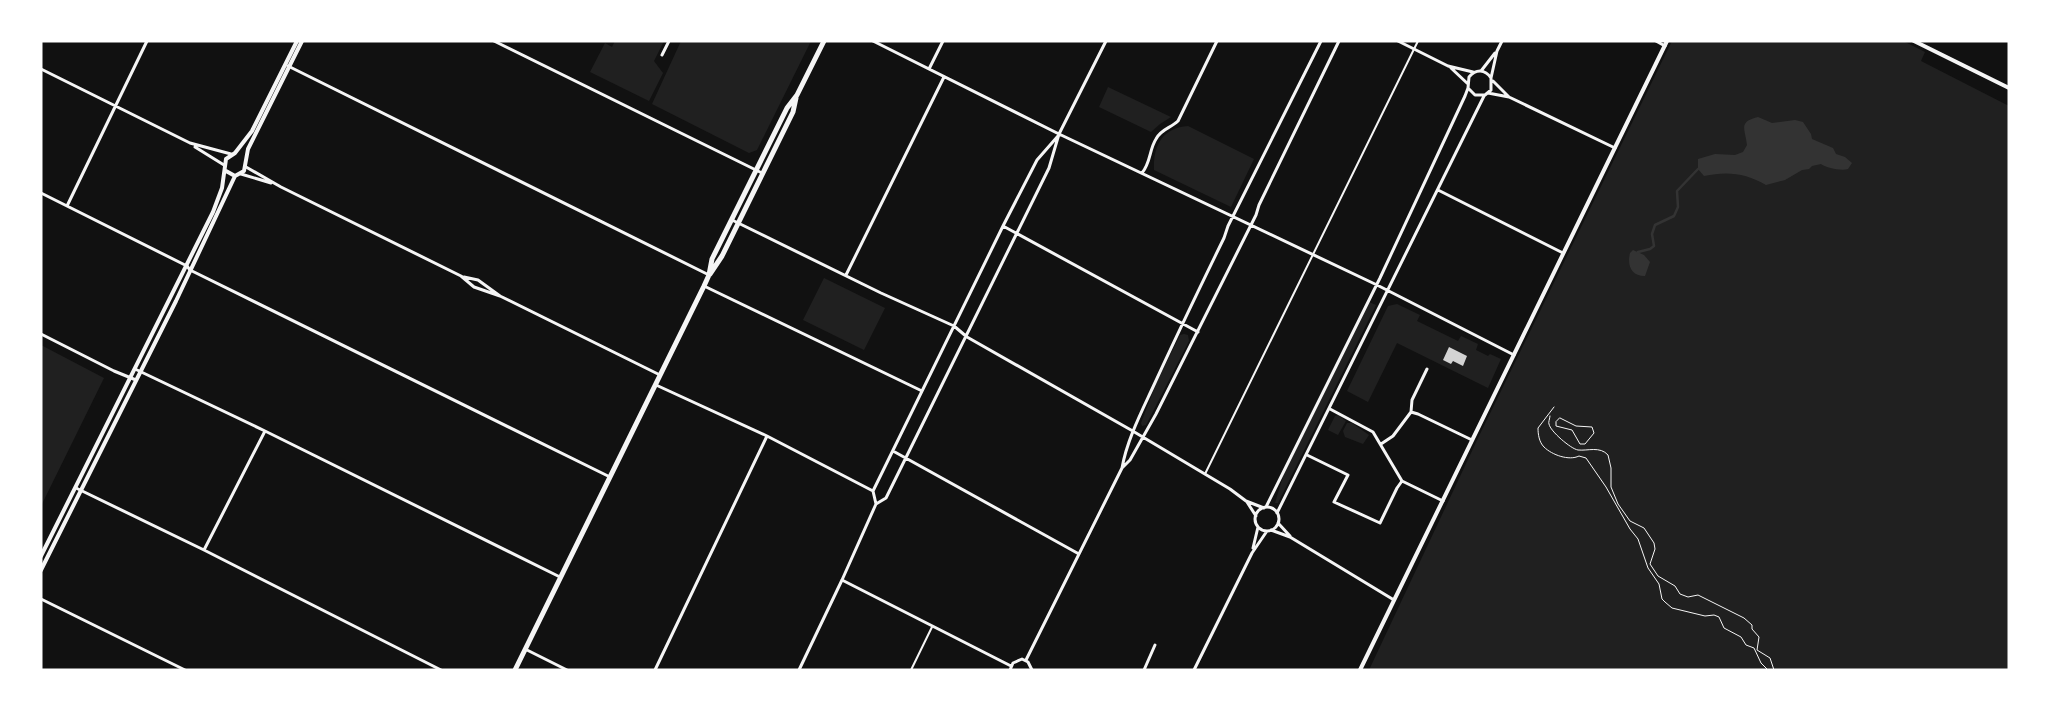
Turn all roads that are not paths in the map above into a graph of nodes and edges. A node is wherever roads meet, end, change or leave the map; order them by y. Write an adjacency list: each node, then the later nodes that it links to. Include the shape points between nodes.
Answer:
1 (146, 41): 35 (street)
2 (297, 41): 22 (street)
3 (302, 41): 22 (street)
4 (494, 41): 43 (street)
5 (669, 41): 21 (street)
6 (824, 41): 33 (main road)
7 (873, 41): 25 (street)
8 (943, 41): 25 (street)
9 (1106, 41): 36 (street)
10 (1217, 41): 46 (street, via 1178,121 1156,137 1149,163)
11 (1321, 41): 53 (street)
12 (1340, 41): 56 (street)
13 (1398, 41): 19 (street)
14 (1418, 41): 19 (lane)
15 (1502, 41): 20 (street)
16 (1656, 41): 18 (street)
17 (1914, 41): 31 (street)
18 (1666, 43): 38 (street)
19 (1414, 49): 23 (street); 60 (lane)
20 (1497, 51): 26 (street); 29 (street)
21 (662, 55)
22 (288, 66): 39 (street, via 259,120); 40 (street); 62 (street)
23 (1448, 66): 27 (street); 30 (street)
24 (41, 69): 35 (street)
25 (929, 69): 28 (street)
26 (1481, 71): 27 (street); 29 (street)
27 (1474, 72): 30 (street, via 1469,77)
28 (944, 77): 36 (street); 63 (street)
29 (1492, 79): 32 (street, via 1491,90); 34 (street)
30 (1468, 86): 32 (street, via 1475,95); 65 (street)
31 (2009, 88)
32 (1486, 94): 34 (street); 50 (street)
33 (797, 95): 43 (main road, via 787,108); 45 (main road, via 793,112)
34 (1510, 97): 38 (street)
35 (115, 106): 37 (street); 52 (street)
36 (1060, 134): 46 (street); 57 (street, via 1037,160); 58 (street, via 1050,168)
37 (190, 143): 39 (street, via 219,153); 41 (street)
38 (1615, 148): 59 (street)
39 (233, 154): 40 (street); 41 (street)
40 (245, 160): 42 (street)
41 (224, 165): 44 (street)
42 (246, 167): 47 (street); 49 (street)
43 (756, 170): 45 (street); 54 (main road)
44 (226, 171): 48 (street); 61 (street, via 219,198)
45 (762, 173): 55 (main road)
46 (1142, 173): 53 (street)
47 (241, 174): 48 (street); 49 (street)
48 (235, 176): 61 (street)
49 (281, 187): 64 (street)
50 (1438, 190): 59 (street); 67 (street)
51 (41, 193): 52 (street)
52 (67, 206): 61 (street)
53 (1233, 217): 56 (street); 69 (street)
54 (731, 220): 55 (street); 62 (main road, via 712,259)
55 (738, 223): 62 (main road, via 718,264); 63 (street)
56 (1251, 225): 60 (street); 71 (street)
57 (1002, 226): 58 (street); 70 (street)
58 (1016, 234): 69 (street); 73 (street)
59 (1563, 253): 74 (street)
60 (1314, 256): 65 (street); 95 (lane)
61 (188, 268): 75 (street); 77 (street); 96 (street)
62 (709, 275): 66 (main road)
63 (846, 275): 70 (street)
64 (461, 276): 68 (street, via 474,287); 68 (street, via 478,280)
65 (1377, 285): 67 (street); 104 (street)
66 (704, 286): 78 (main road); 82 (street)
67 (1388, 291): 74 (street); 83 (street)
68 (500, 296): 78 (street)
69 (1182, 324): 71 (street); 86 (street)
70 (954, 326): 73 (street); 82 (street)
71 (1198, 332): 88 (street)
72 (41, 334): 79 (street)
73 (967, 337): 86 (street); 93 (street)
74 (1514, 355): 89 (street)
75 (135, 369): 77 (street); 79 (street)
76 (1427, 370): 84 (street, via 1412,400)
77 (140, 371): 80 (street); 85 (street)
78 (660, 375): 81 (main road)
79 (130, 378): 80 (street); 98 (street)
80 (136, 380): 99 (street)
81 (656, 384): 87 (street); 96 (main road)
82 (922, 391): 91 (street)
83 (1330, 409): 90 (street, via 1367,428); 92 (street)
84 (1411, 412): 89 (street); 90 (street, via 1393,436)
85 (265, 431): 112 (street); 117 (street)
86 (1134, 431): 88 (street); 94 (street)
87 (767, 436): 100 (street); 130 (street)
88 (1143, 438): 94 (street); 95 (street)
89 (1472, 440): 102 (street)
90 (1381, 444): 97 (street)
91 (893, 451): 93 (street); 100 (street)
92 (1307, 455): 97 (street, via 1348,475 1334,502 1380,523); 105 (street)
93 (906, 458): 103 (street, via 886,498); 114 (street)
94 (1122, 468): 114 (street)
95 (1205, 474): 101 (street)
96 (610, 477): 117 (main road)
97 (1402, 481): 102 (street)
98 (76, 488): 99 (street); 115 (street)
99 (80, 491): 112 (street); 116 (street)
100 (873, 491): 103 (street)
101 (1246, 501): 104 (street); 106 (street)
102 (1443, 502): 120 (street)
103 (876, 504): 118 (street)
104 (1265, 507): 105 (street, via 1273,508); 106 (street)
105 (1277, 513): 107 (street)
106 (1256, 516): 108 (street)
107 (1278, 523): 109 (street); 111 (street)
108 (1258, 526): 110 (street); 113 (street)
109 (1272, 530): 110 (street); 111 (street)
110 (1267, 531): 113 (street)
111 (1290, 537): 120 (street)
112 (204, 550): 126 (street)
113 (1252, 553): 135 (street)
114 (1079, 554): 124 (street)
115 (41, 556)
116 (41, 570)
117 (560, 578): 123 (main road)
118 (842, 580): 121 (street); 131 (street)
119 (41, 599): 127 (street)
120 (1394, 600): 136 (street)
121 (933, 626): 125 (street); 132 (lane)
122 (1155, 646): 134 (street)
123 (525, 649): 128 (main road); 129 (street)
124 (1026, 660): 125 (street, via 1016,661); 133 (street)
125 (1011, 668)
126 (438, 669)
127 (185, 670)
128 (515, 670)
129 (567, 670)
130 (655, 670)
131 (799, 670)
132 (911, 670)
133 (1032, 670)
134 (1144, 670)
135 (1194, 670)
136 (1360, 670)

